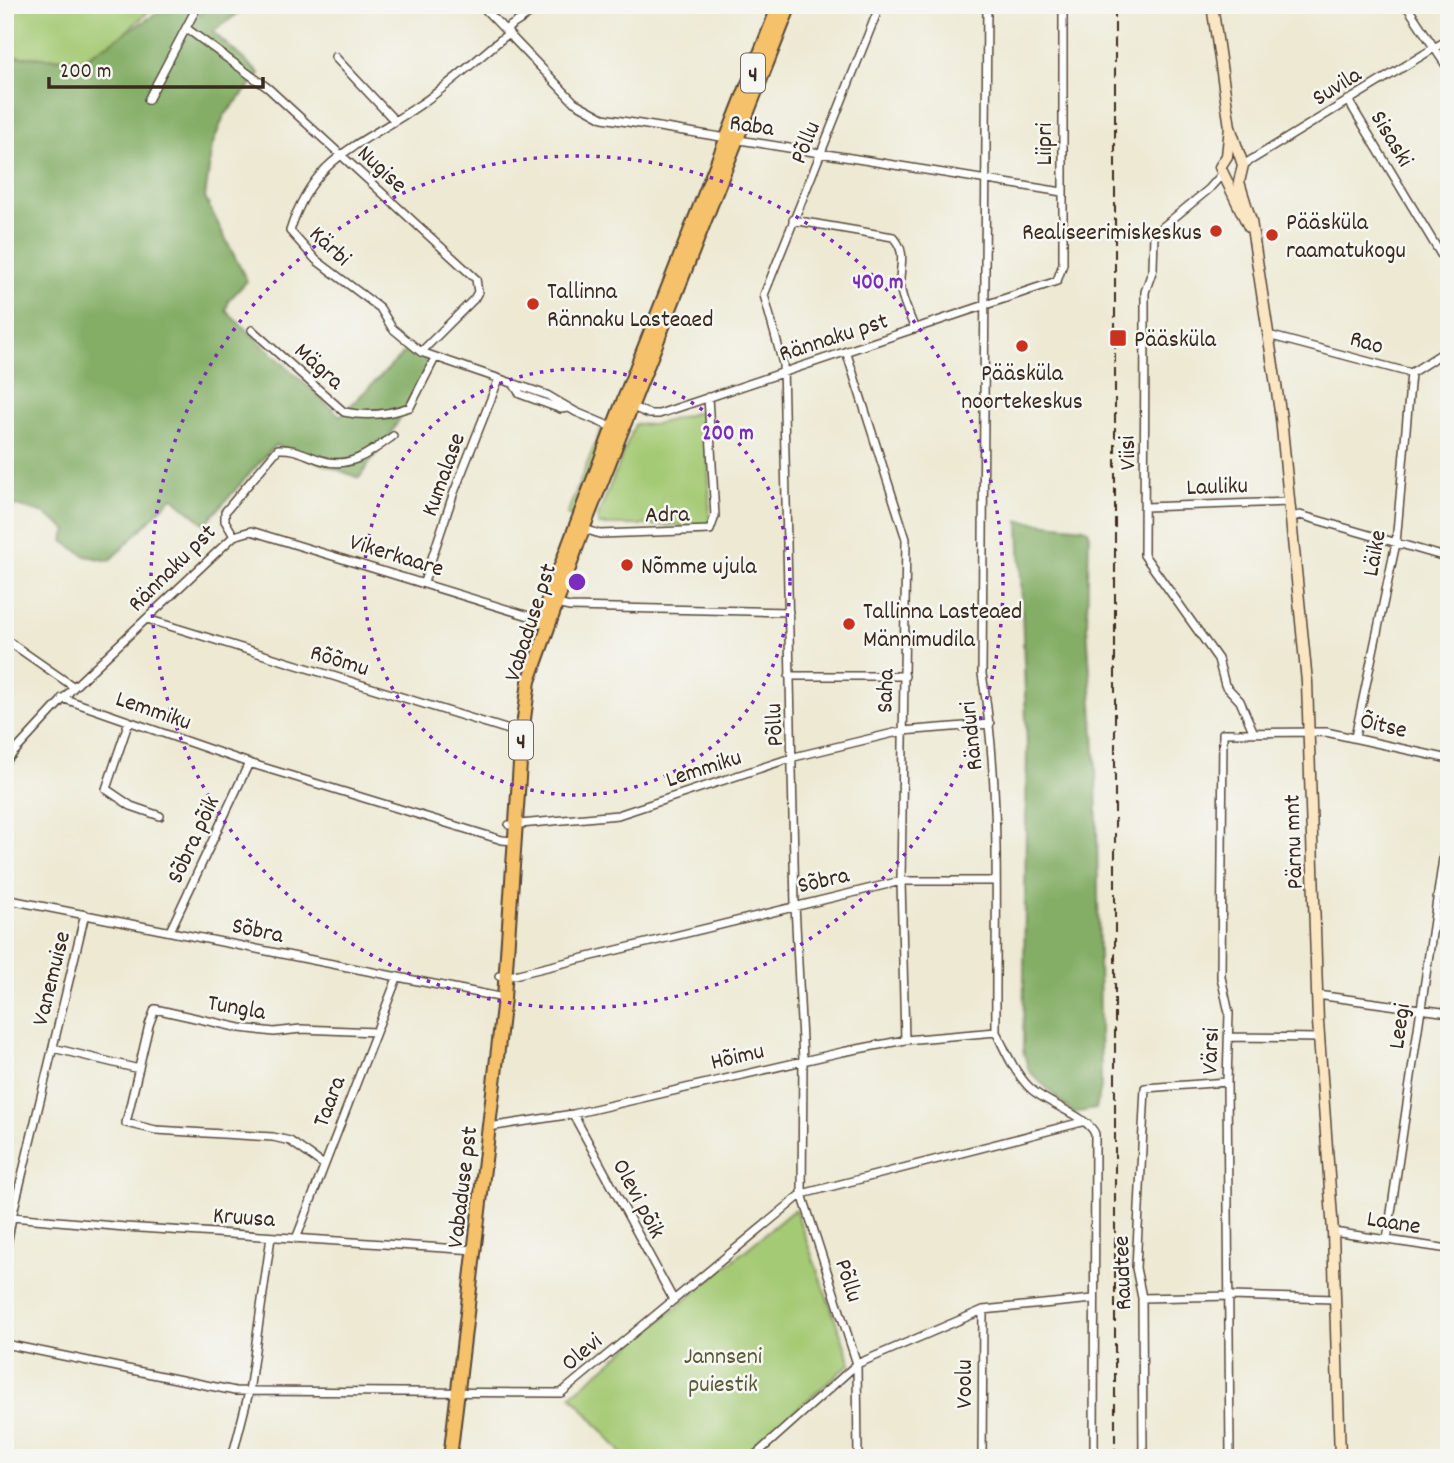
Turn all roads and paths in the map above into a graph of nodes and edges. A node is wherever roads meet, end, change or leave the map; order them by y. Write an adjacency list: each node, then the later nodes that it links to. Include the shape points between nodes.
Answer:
1 (198, 5): 11 (street)
2 (481, 5): 12 (street, Raba)
3 (543, 5): 12 (street, Kärbi)
4 (779, 5): 21 (highway, Vabaduse pst / 4)
5 (790, 5): 21 (highway, Vabaduse pst / 4)
6 (880, 5): 22 (street, Põllu)
7 (987, 5): 27 (street)
8 (1063, 5): 28 (street, Liipri)
9 (1212, 5): 20 (main road, Pärnu mnt)
10 (1406, 5): 14 (street)
11 (186, 28): 17 (street); 23 (street, Nugise, via 268,88)
12 (508, 31): 19 (street, Kärbi, via 425,102); 21 (street, Raba, via 574,102 592,113)
13 (1449, 38): 14 (street, Suvila)
14 (1433, 48): 16 (street); 18 (street, Suvila)
15 (335, 58): 19 (street)
16 (1449, 70)
17 (148, 100)
18 (1348, 100): 25 (street, Suvila); 31 (street, Sisaski)
19 (395, 121): 23 (street, Kärbi)
20 (1230, 127): 24 (main road, Pärnu mnt); 25 (main road, Pärnu mnt)
21 (731, 141): 22 (street, Raba); 45 (highway, Vabaduse pst / 4)
22 (820, 153): 27 (street, Raba); 29 (street, Põllu)
23 (340, 154): 39 (street, Kärbi, via 313,181 290,233 316,260 380,308 392,328); 39 (street, Nugise, via 479,284 474,299)
24 (1227, 156): 25 (main road); 26 (main road, Pärnu mnt, via 1221,163)
25 (1241, 166): 26 (main road, via 1235,177); 30 (main road, Pärnu mnt, via 1239,182 1249,210)
26 (1224, 174): 30 (main road, Pärnu mnt); 49 (street, Viisi, via 1154,234 1145,304)
27 (987, 178): 28 (street, Raba); 33 (street)
28 (1062, 192): 32 (street, Liipri, via 1063,264)
29 (793, 220): 34 (street, via 893,237 901,245 900,288); 41 (street, Põllu, via 764,295)
30 (1249, 227): 36 (main road, Pärnu mnt)
31 (1449, 268)
32 (1057, 281): 33 (street, Rännaku pst)
33 (985, 307): 34 (street, Rännaku pst); 66 (street, Ränduri, via 982,674)
34 (915, 329): 38 (street, Rännaku pst)
35 (252, 330): 40 (street, Mägra, via 344,412 359,415 390,415 410,407)
36 (1268, 335): 42 (street, Rao); 48 (main road, Pärnu mnt)
37 (1449, 349): 42 (street, Rao)
38 (846, 351): 41 (street, Rännaku pst); 62 (street, Saha, via 906,539)
39 (421, 352): 40 (street, Kärbi)
40 (435, 358): 43 (street)
41 (783, 372): 44 (street, Rännaku pst); 57 (street, Põllu)
42 (1411, 373): 53 (street, Läike)
43 (498, 381): 46 (street, via 514,386 520,394); 55 (street, Kumalase)
44 (708, 397): 45 (street, Rännaku pst, via 659,414); 51 (street, Adra, via 715,516 710,530 600,534)
45 (627, 404): 46 (highway, Vabaduse pst / 4)
46 (617, 429): 51 (highway, Vabaduse pst / 4)
47 (393, 436): 52 (street, Rännaku pst, via 366,456 340,464 293,448 278,449 225,512)
48 (1290, 502): 49 (street, Lauliku); 50 (main road, Pärnu mnt)
49 (1146, 507): 68 (street, Viisi, via 1143,549 1147,563 1218,659 1225,685 1240,701)
50 (1292, 516): 53 (street); 69 (main road, Pärnu mnt)
51 (579, 527): 56 (highway, Vabaduse pst / 4); 59 (highway, Vabaduse pst / 4)
52 (234, 536): 55 (street, Vikerkaare, via 251,531); 58 (street, Rännaku pst)
53 (1396, 543): 54 (street); 71 (street, Läike)
54 (1449, 558)
55 (424, 582): 59 (street, Vikerkaare)
56 (555, 603): 57 (street); 59 (highway, Vabaduse pst / 4)
57 (789, 612): 61 (street, Põllu)
58 (147, 619): 63 (street, Rännaku pst); 70 (street, Rõõmu)
59 (544, 621): 70 (highway, Vabaduse pst / 4)
60 (5, 639): 63 (street)
61 (789, 676): 62 (street); 72 (street, Põllu)
62 (905, 676): 67 (street, Saha)
63 (74, 687): 64 (street, Rännaku pst)
64 (62, 698): 65 (street, Lemmiku); 74 (street, Rännaku pst)
65 (129, 721): 75 (street, Lemmiku); 76 (street, via 107,789 131,806)
66 (990, 724): 67 (street, Lemmiku); 81 (street, Ränduri, via 996,802)
67 (902, 731): 72 (street, Lemmiku); 80 (street, Saha)
68 (1253, 731): 69 (street, Värsi); 94 (street, Värsi, via 1223,733 1221,977 1230,1013)
69 (1310, 731): 71 (street, Õitse); 88 (main road, Pärnu mnt)
70 (518, 734): 78 (highway, Vabaduse pst / 4)
71 (1355, 737): 73 (street, Õitse)
72 (794, 757): 78 (street, Lemmiku, via 618,815); 83 (street, Põllu)
73 (1449, 759)
74 (5, 762)
75 (249, 763): 79 (street, Lemmiku); 85 (street, Sõbra põik)
76 (160, 816)
77 (1449, 818): 90 (street, Leegi)
78 (512, 825): 79 (highway, Vabaduse pst / 4)
79 (511, 840): 86 (highway, Vabaduse pst / 4)
80 (901, 881): 81 (street, Sõbra); 83 (street, Sõbra); 96 (street, Saha)
81 (995, 881): 92 (street, Ränduri)
82 (5, 898): 84 (street, Sõbra)
83 (795, 905): 86 (street, Sõbra); 98 (street, Põllu)
84 (85, 914): 85 (street, Sõbra); 97 (street, Vanemuise)
85 (170, 931): 87 (street, Sõbra)
86 (502, 976): 89 (highway, Vabaduse pst / 4)
87 (397, 978): 89 (street, Sõbra); 93 (street, Taara)
88 (1317, 995): 90 (street); 95 (main road, Pärnu mnt)
89 (500, 998): 103 (highway, Vabaduse pst / 4); 111 (highway, Vabaduse pst / 4)
90 (1420, 1008): 91 (street); 110 (street, Leegi)
91 (1449, 1013)
92 (996, 1031): 96 (street, Hõimu); 102 (street, Ränduri, via 1010,1061 1032,1090)
93 (376, 1032): 99 (street, Tungla, via 251,1030 155,1009); 104 (street, Taara)
94 (1229, 1037): 95 (street); 100 (street, Värsi)
95 (1319, 1038): 107 (main road, Pärnu mnt)
96 (905, 1040): 98 (street, Hõimu)
97 (53, 1048): 99 (street); 106 (street, Vanemuise)
98 (803, 1060): 101 (street, Hõimu); 105 (street, Põllu)
99 (139, 1069): 104 (street, Tungla, via 126,1123 156,1130 273,1137 289,1141)
100 (1227, 1082): 114 (street, Värsi); 115 (street, Raudtee, via 1144,1088 1136,1268)
101 (573, 1114): 103 (street, Hõimu); 116 (street, Olevi põik)
102 (1082, 1122): 105 (street, Olevi); 117 (street, Raudtee, via 1088,1122 1095,1134)
103 (489, 1127): 111 (highway, Vabaduse pst / 4)
104 (324, 1165): 109 (street, Taara)
105 (803, 1194): 116 (street, Olevi); 121 (street, Põllu)
106 (12, 1216): 108 (street, Kruusa); 113 (street, Vanemuise)
107 (1333, 1232): 110 (street, Laane); 118 (main road, Pärnu mnt)
108 (271, 1237): 109 (street, Kruusa); 122 (street)
109 (296, 1239): 111 (street, Kruusa)
110 (1387, 1240): 112 (street, Laane)
111 (471, 1249): 123 (highway, Vabaduse pst / 4)
112 (1449, 1249)
113 (5, 1256)
114 (1231, 1296): 115 (street); 118 (street); 132 (street, Värsi)
115 (1142, 1298): 131 (street, Raudtee)
116 (673, 1299): 123 (street, Olevi, via 561,1393)
117 (1093, 1299): 119 (street); 130 (street, Raudtee)
118 (1335, 1299): 133 (main road, Pärnu mnt)
119 (983, 1310): 121 (street); 129 (street, Voolu)
120 (5, 1344): 122 (street, Olevi)
121 (858, 1364): 127 (street); 128 (street, Põllu)
122 (249, 1392): 123 (street, Olevi); 124 (street)
123 (455, 1392): 125 (highway, Vabaduse pst / 4); 126 (highway, Vabaduse pst / 4)
124 (232, 1458)
125 (444, 1458)
126 (450, 1458)
127 (752, 1458)
128 (858, 1458)
129 (982, 1458)
130 (1094, 1458)
131 (1143, 1458)
132 (1230, 1458)
133 (1340, 1458)

